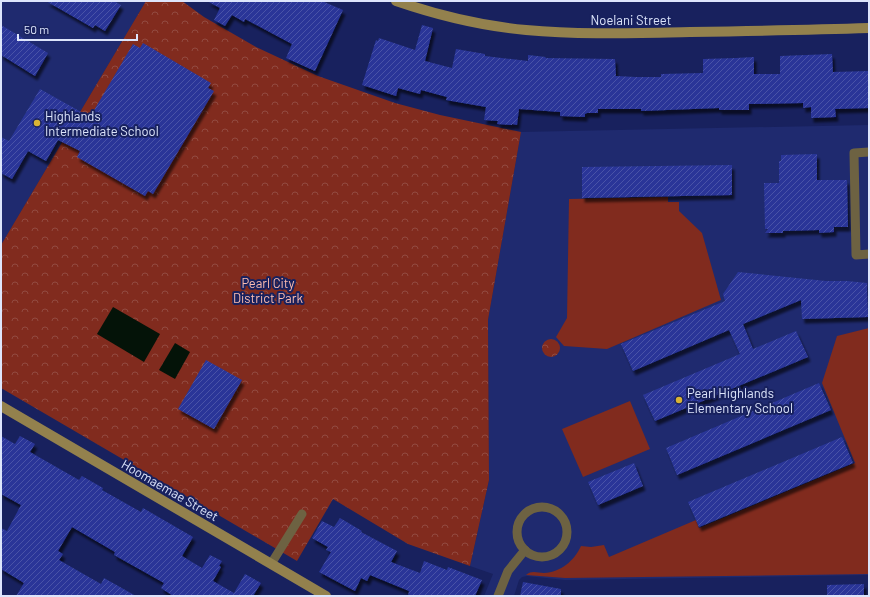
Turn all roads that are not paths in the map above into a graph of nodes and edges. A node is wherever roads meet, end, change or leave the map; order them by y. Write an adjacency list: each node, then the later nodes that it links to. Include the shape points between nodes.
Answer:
1 (396, 1): 2 (street, Noelani Street, via 489,24 526,30 573,33)
2 (869, 28)
3 (869, 152): 4 (lane, via 854,153 856,255)
4 (869, 254)
5 (1, 406): 8 (street, Hoomaemae Street)
6 (302, 514): 8 (lane)
7 (525, 550): 7 (lane, via 532,555 544,556 556,553 562,548 566,540 566,524 556,511 541,507 532,509 520,520 517,536); 10 (lane, via 508,571)
8 (271, 564): 9 (street, Hoomaemae Street)
9 (326, 596)
10 (498, 596)

